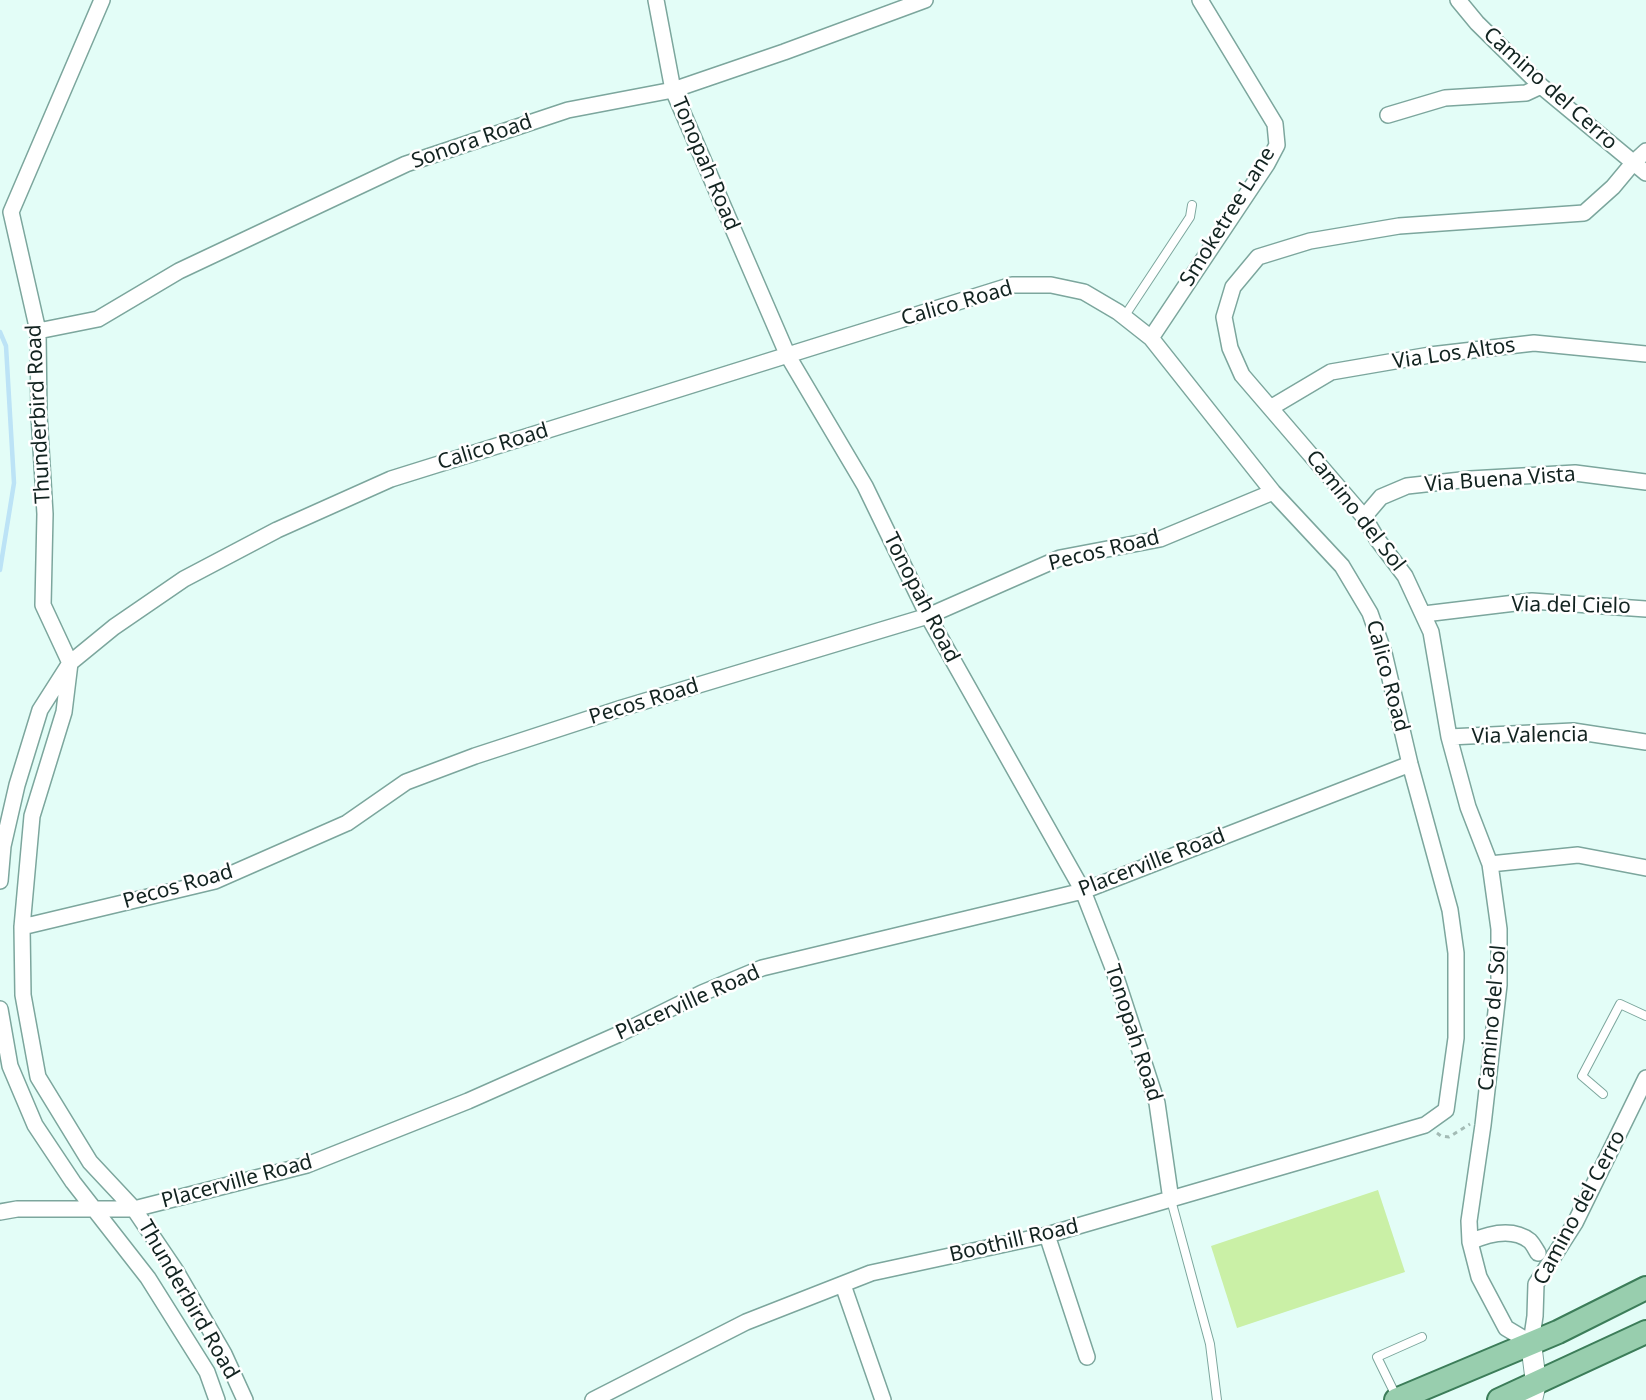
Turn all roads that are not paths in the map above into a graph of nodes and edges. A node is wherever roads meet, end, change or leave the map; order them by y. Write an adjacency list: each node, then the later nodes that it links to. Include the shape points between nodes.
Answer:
1 (102, 0): 13 (street, Thunderbird Road)
2 (656, 0): 7 (street, Tonopah Road)
3 (926, 0): 7 (street, Sonora Road)
4 (1200, 0): 16 (street, Smoketree Lane, via 1275,124 1276,145)
5 (1458, 0): 6 (street, Camino del Cerro)
6 (1541, 86): 8 (street, via 1526,93 1445,98); 10 (street, Camino del Cerro)
7 (673, 90): 15 (street, Sonora Road, via 568,110 406,164 179,271 98,319); 18 (street, Tonopah Road)
8 (1388, 114)
9 (1646, 151): 10 (street, Camino del Sol)
10 (1633, 163): 11 (street, Camino del Cerro); 19 (street, Camino del Sol, via 1584,213 1399,226 1310,241 1258,257 1233,287 1224,318 1230,348 1242,375)
11 (1646, 173)
12 (1192, 205): 14 (lane, via 1190,217)
13 (5, 210): 15 (street, Thunderbird Road)
14 (1124, 317): 16 (street, Calico Road); 18 (street, Calico Road, via 1084,292 1051,285 1012,285)
15 (38, 331): 26 (street, Thunderbird Road, via 45,514 42,605)
16 (1151, 338): 21 (street, Calico Road)
17 (1646, 354): 19 (street, Via Los Altos, via 1534,343 1430,355 1331,372)
18 (788, 356): 25 (street, Tonopah Road, via 865,486); 26 (street, Calico Road, via 391,479 277,530 184,579)
19 (1272, 408): 22 (street, Camino del Sol)
20 (1646, 482): 22 (street, Via Buena Vista, via 1575,473 1407,486 1381,497)
21 (1273, 492): 25 (street, Pecos Road, via 1160,539 1060,558); 29 (street, Calico Road, via 1342,566 1370,613 1384,653)
22 (1364, 517): 24 (street, Camino del Sol, via 1405,576)
23 (1646, 609): 24 (street, Via del Cielo, via 1532,601)
24 (1424, 614): 27 (street, Camino del Sol, via 1431,632)
25 (928, 616): 33 (street, Tonopah Road); 34 (street, Pecos Road, via 475,756 406,782 347,823 215,881)
26 (70, 663): 32 (street, via 40,710 17,785 3,846); 34 (street, Thunderbird Road, via 64,712 32,816)
27 (1449, 737): 28 (street, Via Valencia, via 1573,731); 30 (street, Camino del Sol, via 1468,807)
28 (1646, 742)
29 (1410, 764): 33 (street, Placerville Road); 39 (street, Calico Road, via 1450,910 1456,953 1456,1038)
30 (1490, 864): 31 (street, via 1578,855); 45 (street, Camino del Sol, via 1499,929 1499,985 1469,1221)
31 (1646, 868)
32 (0, 881)
33 (1083, 891): 40 (street, Tonopah Road, via 1157,1103); 42 (street, Placerville Road, via 762,968 468,1101 307,1165)
34 (22, 927): 42 (street, Thunderbird Road, via 23,995 38,1077 90,1162)
35 (0, 1009): 41 (street, Thunderbird Road, via 10,1066 35,1125)
36 (1646, 1016): 38 (lane, via 1620,1004 1582,1076)
37 (1646, 1078): 46 (street, Camino del Cerro, via 1575,1224 1566,1237)
38 (1603, 1094)
39 (1446, 1110): 40 (street, Boothill Road, via 1428,1123)
40 (1171, 1200): 44 (street, Boothill Road); 58 (lane, via 1210,1344)
41 (93, 1209): 42 (street, Placerville Road); 43 (street, Placerville Road); 54 (street, Thunderbird Road, via 148,1278 207,1372)
42 (134, 1209): 55 (street, Thunderbird Road, via 176,1271 224,1354)
43 (0, 1212)
44 (1047, 1235): 47 (street, Boothill Road, via 871,1273); 52 (street)
45 (1470, 1242): 46 (street, via 1489,1234 1512,1233); 51 (street, Camino del Sol, via 1479,1277 1506,1328)
46 (1546, 1252): 51 (street, Camino del Cerro, via 1534,1276)
47 (843, 1286): 56 (street, Boothill Road, via 746,1322); 57 (street)
48 (1646, 1288): 51 (main road)
49 (1646, 1332): 53 (main road)
50 (1422, 1337): 59 (lane, via 1377,1357)
51 (1531, 1343): 53 (main road); 59 (main road)
52 (1087, 1357)
53 (1534, 1392): 60 (main road)
54 (217, 1400)
55 (245, 1400)
56 (593, 1400)
57 (883, 1400)
58 (1217, 1400)
59 (1397, 1400)
60 (1499, 1400)

